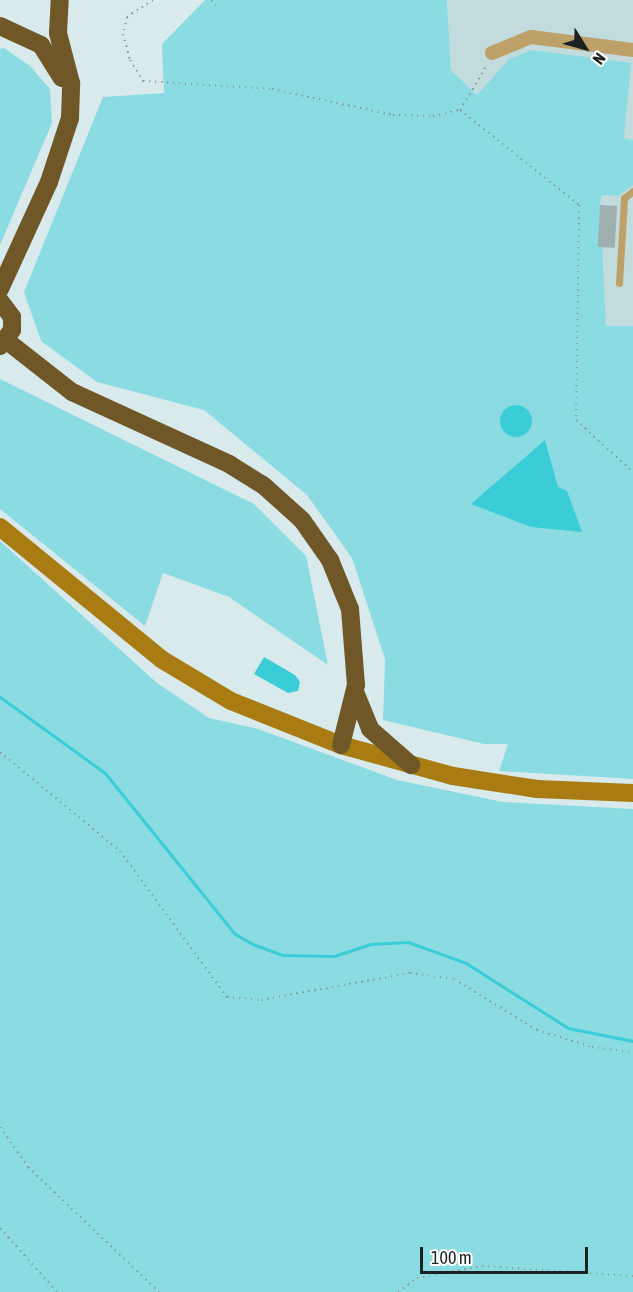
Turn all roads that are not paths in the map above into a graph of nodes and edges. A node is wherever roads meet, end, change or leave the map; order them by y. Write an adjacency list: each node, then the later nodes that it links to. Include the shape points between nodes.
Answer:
1 (60, 0): 5 (highway, via 58,33 71,83)
2 (0, 26): 5 (highway, via 41,45)
3 (633, 50): 4 (street, via 531,38)
4 (492, 53)
5 (70, 99): 8 (highway, via 64,145)
6 (633, 190): 7 (lane, via 624,198)
7 (619, 283)
8 (0, 289)
9 (0, 301): 10 (highway, via 12,317)
10 (3, 344): 12 (highway, via 72,392 229,464 288,504 318,540 340,581 355,648)
11 (0, 527): 13 (main road, via 161,659 231,701)
12 (355, 692): 13 (highway); 14 (highway, via 370,729)
13 (341, 745): 14 (main road)
14 (411, 765): 15 (main road, via 495,784)
15 (633, 793)

